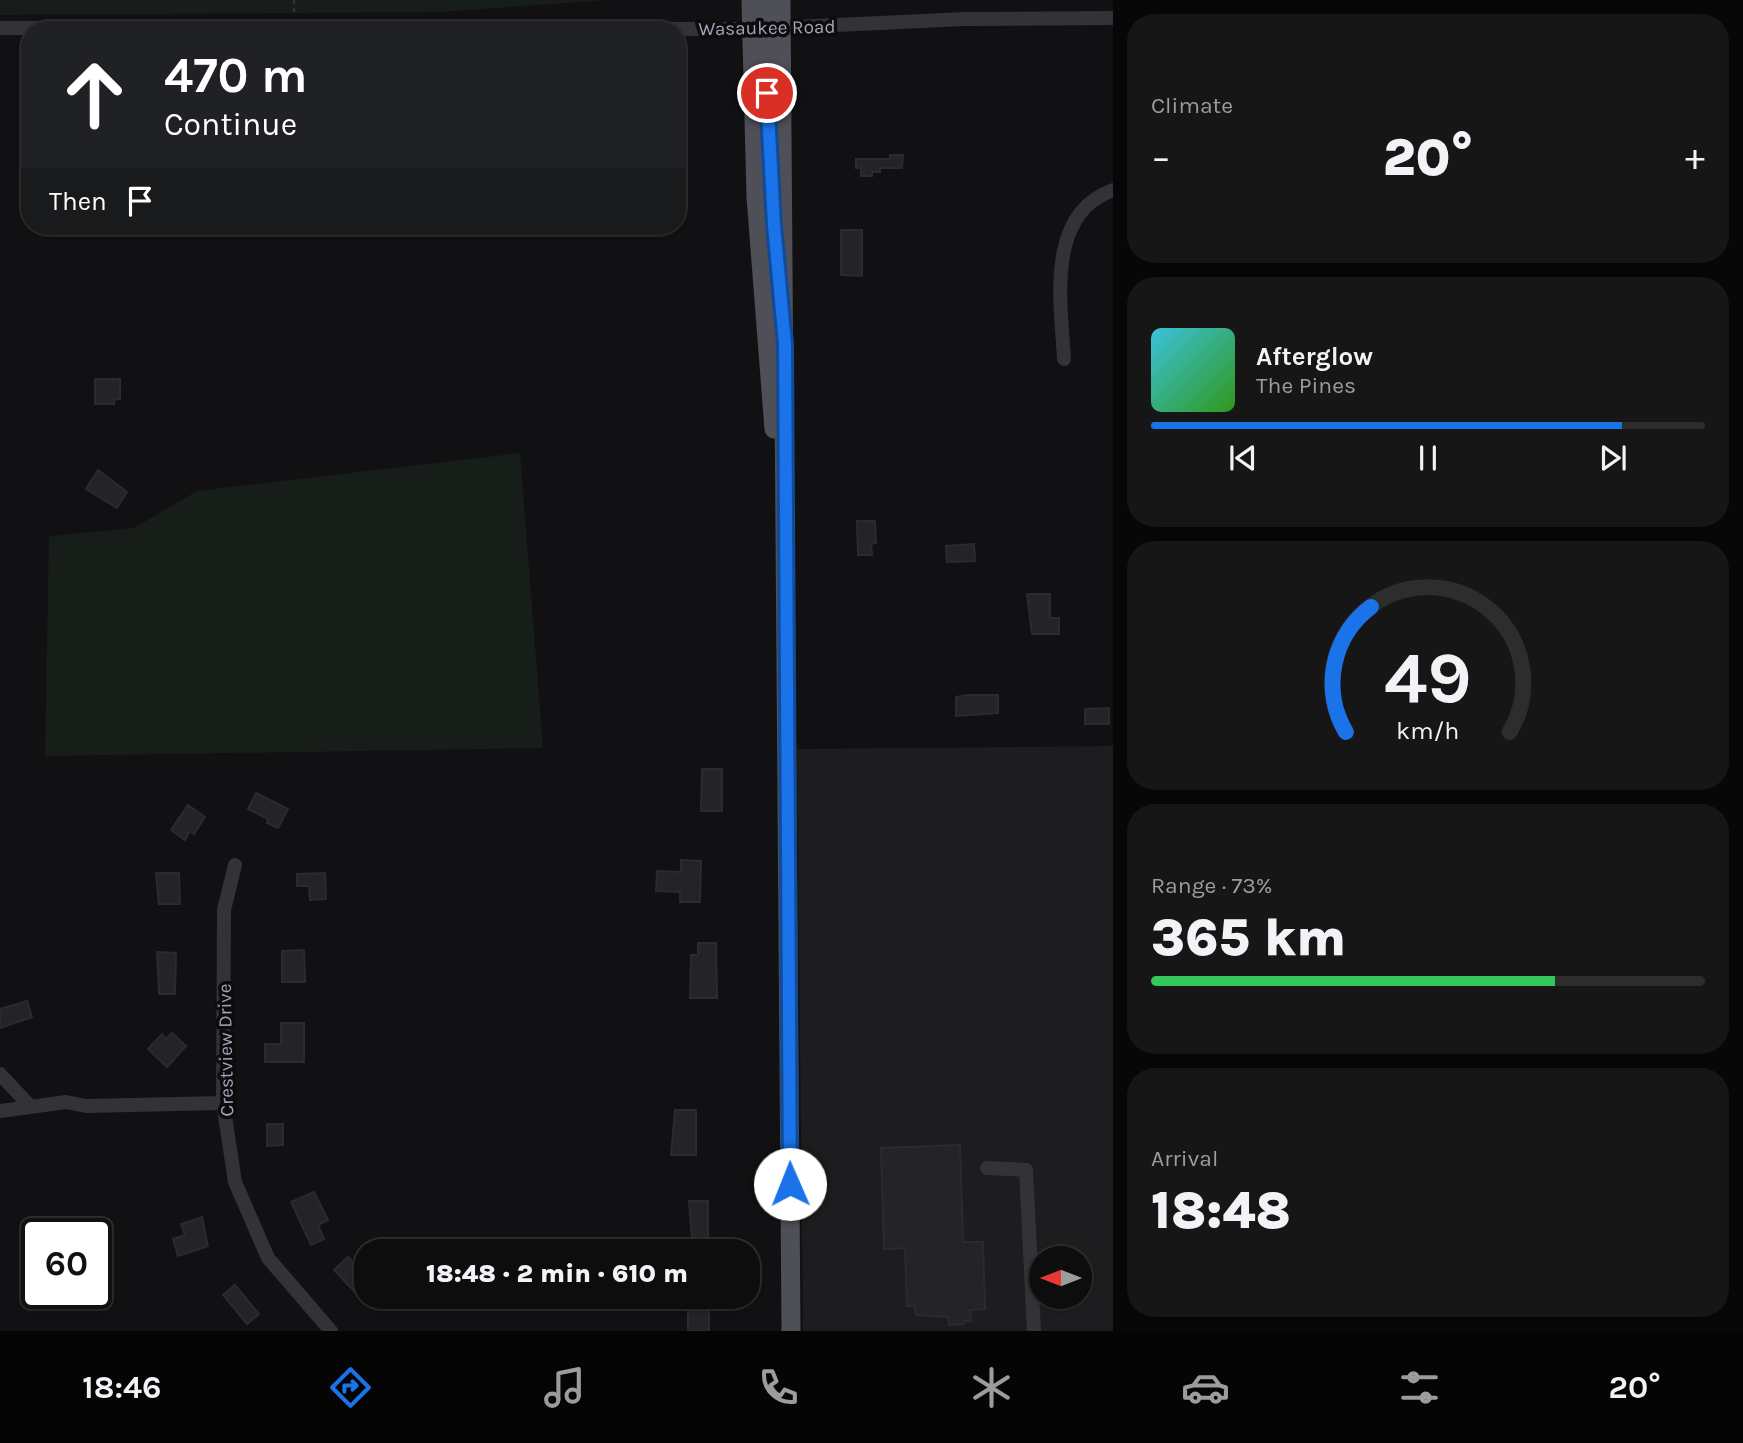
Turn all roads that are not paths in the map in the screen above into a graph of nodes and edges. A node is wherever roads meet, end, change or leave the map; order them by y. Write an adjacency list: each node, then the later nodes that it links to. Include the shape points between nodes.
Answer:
1 (751, 0): 9 (main road)
2 (765, 0): 7 (main road, via 771,19)
3 (781, 0): 7 (main road)
4 (1113, 18): 7 (street, Wasaukee Road)
5 (0, 28): 6 (street, Wasaukee Road)
6 (21, 28)
7 (781, 28): 9 (street, Wasaukee Road); 11 (main road)
8 (686, 29): 9 (street, Wasaukee Road)
9 (751, 29): 11 (main road, via 763,39 766,54); 13 (main road, via 758,233)
10 (1113, 190): 12 (street, via 1083,210 1066,240 1059,274)
11 (785, 344): 13 (main road)
12 (1064, 359)
13 (785, 573): 21 (main road)
14 (235, 865): 16 (street, Crestview Drive, via 224,910)
15 (0, 1074): 17 (street)
16 (223, 1103): 17 (street); 20 (street, Crestview Drive, via 235,1182 268,1258)
17 (30, 1106): 18 (street)
18 (0, 1111)
19 (987, 1168): 22 (street, via 1026,1170)
20 (331, 1331)
21 (791, 1331)
22 (1034, 1331)

